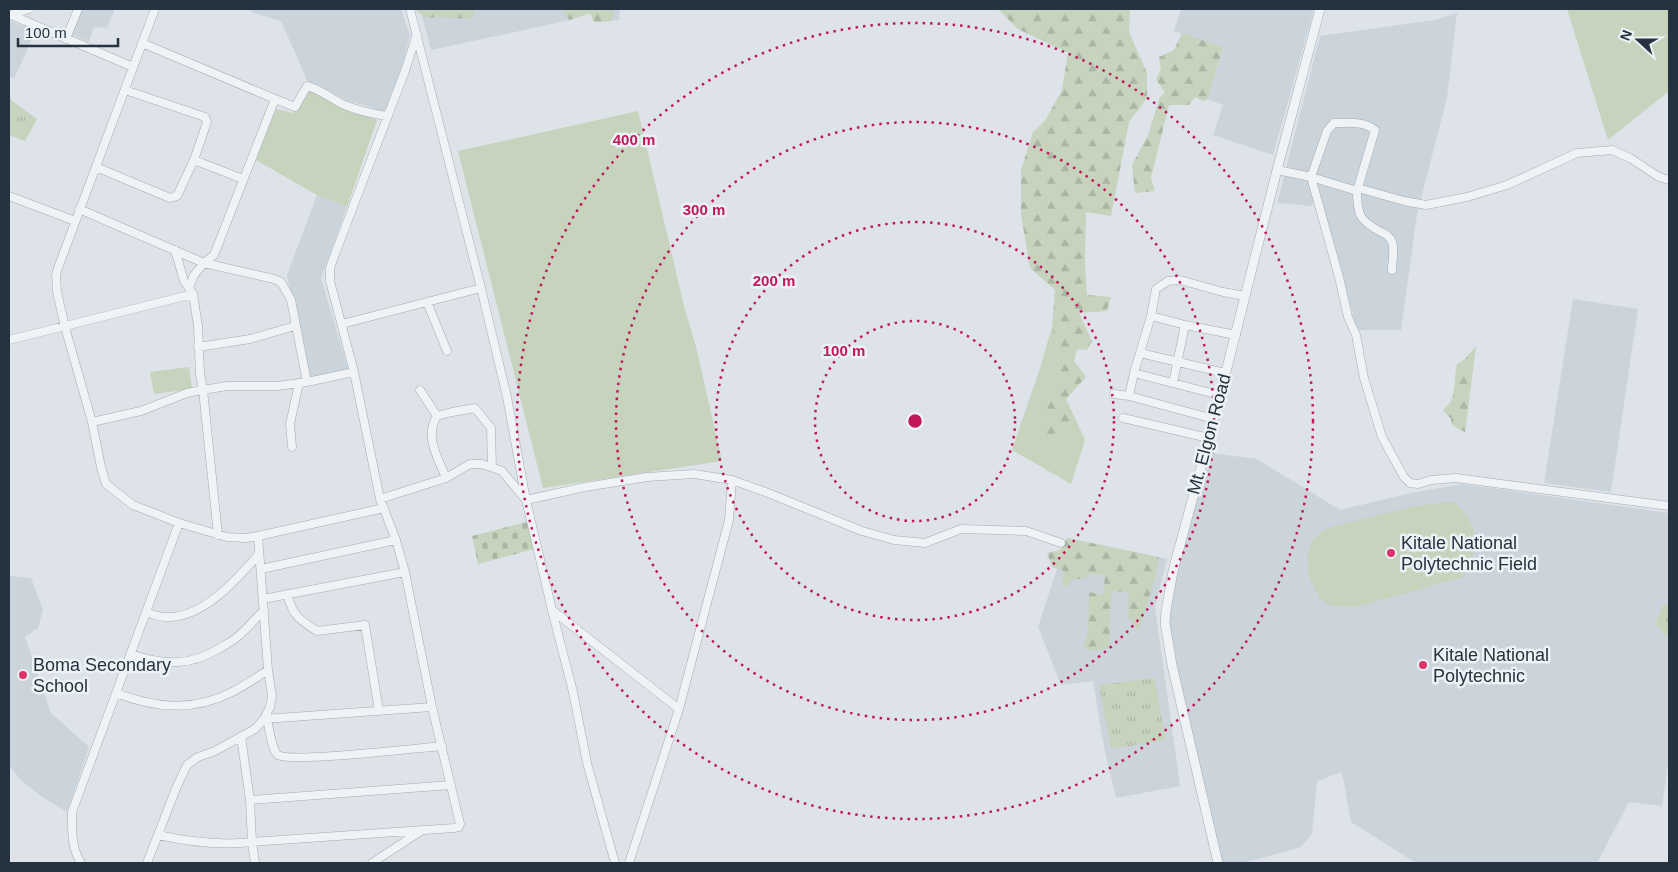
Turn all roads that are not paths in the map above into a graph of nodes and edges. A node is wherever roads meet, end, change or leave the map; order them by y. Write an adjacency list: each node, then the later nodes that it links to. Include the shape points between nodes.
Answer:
1 (30, 9): 6 (street)
2 (78, 9): 8 (street)
3 (155, 9): 9 (street)
4 (410, 9): 7 (street)
5 (1320, 9): 16 (street, Mt. Elgon Road)
6 (9, 14): 8 (street)
7 (416, 34): 13 (street); 27 (street)
8 (66, 39): 10 (street)
9 (142, 43): 10 (street); 12 (street)
10 (133, 67): 11 (street)
11 (126, 90): 14 (street, via 206,117); 15 (street)
12 (274, 99): 13 (street, via 296,107 307,86 342,104); 18 (street)
13 (388, 116): 32 (street, via 330,268 330,281)
14 (194, 160): 15 (street, via 177,196 170,198); 18 (street)
15 (96, 167): 22 (street)
16 (1277, 170): 17 (street); 29 (street, Mt. Elgon Road)
17 (1311, 177): 20 (street); 20 (street, via 1330,126 1334,123 1369,125 1375,130); 63 (street, via 1348,317 1356,335 1371,405 1382,437 1410,483 1456,478)
18 (243, 179): 25 (street, via 214,255)
19 (1669, 180): 20 (street, via 1612,150 1577,153 1507,185 1426,204)
20 (1357, 190): 26 (street, via 1357,205 1365,224 1391,239)
21 (9, 196): 23 (street)
22 (79, 209): 23 (street); 24 (street)
23 (75, 221): 35 (street, via 56,275)
24 (175, 250): 25 (street); 28 (street, via 184,281)
25 (204, 263): 28 (street, via 194,275); 34 (street, via 281,282 290,300)
26 (1392, 270)
27 (482, 288): 30 (street); 62 (street)
28 (191, 291): 35 (street); 38 (street, via 198,326)
29 (1245, 296): 31 (street, via 1180,280 1168,281 1156,289); 36 (street, Mt. Elgon Road)
30 (427, 302): 32 (street); 39 (street)
31 (1151, 316): 33 (street); 40 (street)
32 (342, 324): 42 (street)
33 (1185, 325): 36 (street); 41 (street)
34 (295, 326): 38 (street, via 250,339); 45 (street)
35 (65, 327): 37 (street); 55 (street)
36 (1236, 335): 43 (street, Mt. Elgon Road)
37 (9, 340)
38 (198, 347): 47 (street)
39 (447, 351)
40 (1140, 353): 41 (street); 44 (street)
41 (1177, 362): 43 (street); 46 (street)
42 (354, 372): 45 (street); 61 (street)
43 (1225, 373): 50 (street, Mt. Elgon Road)
44 (1134, 374): 46 (street); 51 (street)
45 (303, 382): 47 (street); 57 (street, via 290,424)
46 (1173, 383): 50 (street)
47 (203, 390): 55 (street, via 141,411); 66 (street)
48 (420, 390): 52 (street)
49 (1114, 394): 51 (street)
50 (1220, 395): 54 (street, Mt. Elgon Road)
51 (1129, 396): 54 (street)
52 (437, 416): 58 (street, via 475,408 491,428); 59 (street, via 431,425 431,437)
53 (1122, 418): 56 (street)
54 (1214, 419): 56 (street, Mt. Elgon Road)
55 (92, 422): 65 (street, via 106,484 133,505)
56 (1209, 438): 98 (street, Mt. Elgon Road, via 1167,601 1166,623 1172,665)
57 (292, 447)
58 (492, 467): 59 (street, via 470,464); 62 (street, via 502,471)
59 (446, 478): 61 (street)
60 (732, 480): 62 (street, via 694,474 647,477); 69 (street, via 862,531 894,540 925,543 961,529 1026,531); 82 (street, via 729,520)
61 (380, 499): 64 (street)
62 (526, 500): 76 (street)
63 (1669, 506)
64 (384, 508): 67 (street); 68 (street)
65 (179, 523): 66 (street); 77 (street)
66 (218, 535): 67 (street, via 236,538)
67 (258, 536): 70 (street)
68 (396, 540): 71 (street); 72 (street)
69 (1061, 543)
70 (260, 554): 71 (street); 77 (street, via 220,594 202,607 182,616 165,618)
71 (260, 570): 74 (street)
72 (405, 572): 73 (street); 81 (street)
73 (287, 594): 74 (street); 83 (street, via 297,618 317,631 365,625)
74 (263, 598): 75 (street)
75 (264, 610): 78 (street, via 236,638 193,661 152,661); 79 (street)
76 (552, 610): 82 (street); 96 (street)
77 (147, 613): 78 (street)
78 (130, 654): 80 (street)
79 (268, 670): 80 (street, via 231,693 179,706 161,706); 84 (street, via 272,696)
80 (116, 693): 92 (street, via 72,812 72,839)
81 (432, 707): 83 (street); 86 (street)
82 (679, 709): 97 (street)
83 (379, 711): 84 (street)
84 (266, 719): 85 (street); 86 (street, via 274,750 284,757 324,757)
85 (241, 737): 88 (street); 90 (street, via 187,765)
86 (442, 746): 87 (street)
87 (451, 785): 88 (street); 89 (street, via 461,821 459,827)
88 (250, 800): 91 (street)
89 (423, 830): 91 (street); 95 (street)
90 (158, 835): 91 (street, via 209,844); 93 (street)
91 (252, 842): 94 (street)
92 (81, 863)
93 (147, 863)
94 (255, 863)
95 (372, 863)
96 (615, 863)
97 (629, 863)
98 (1218, 863)

